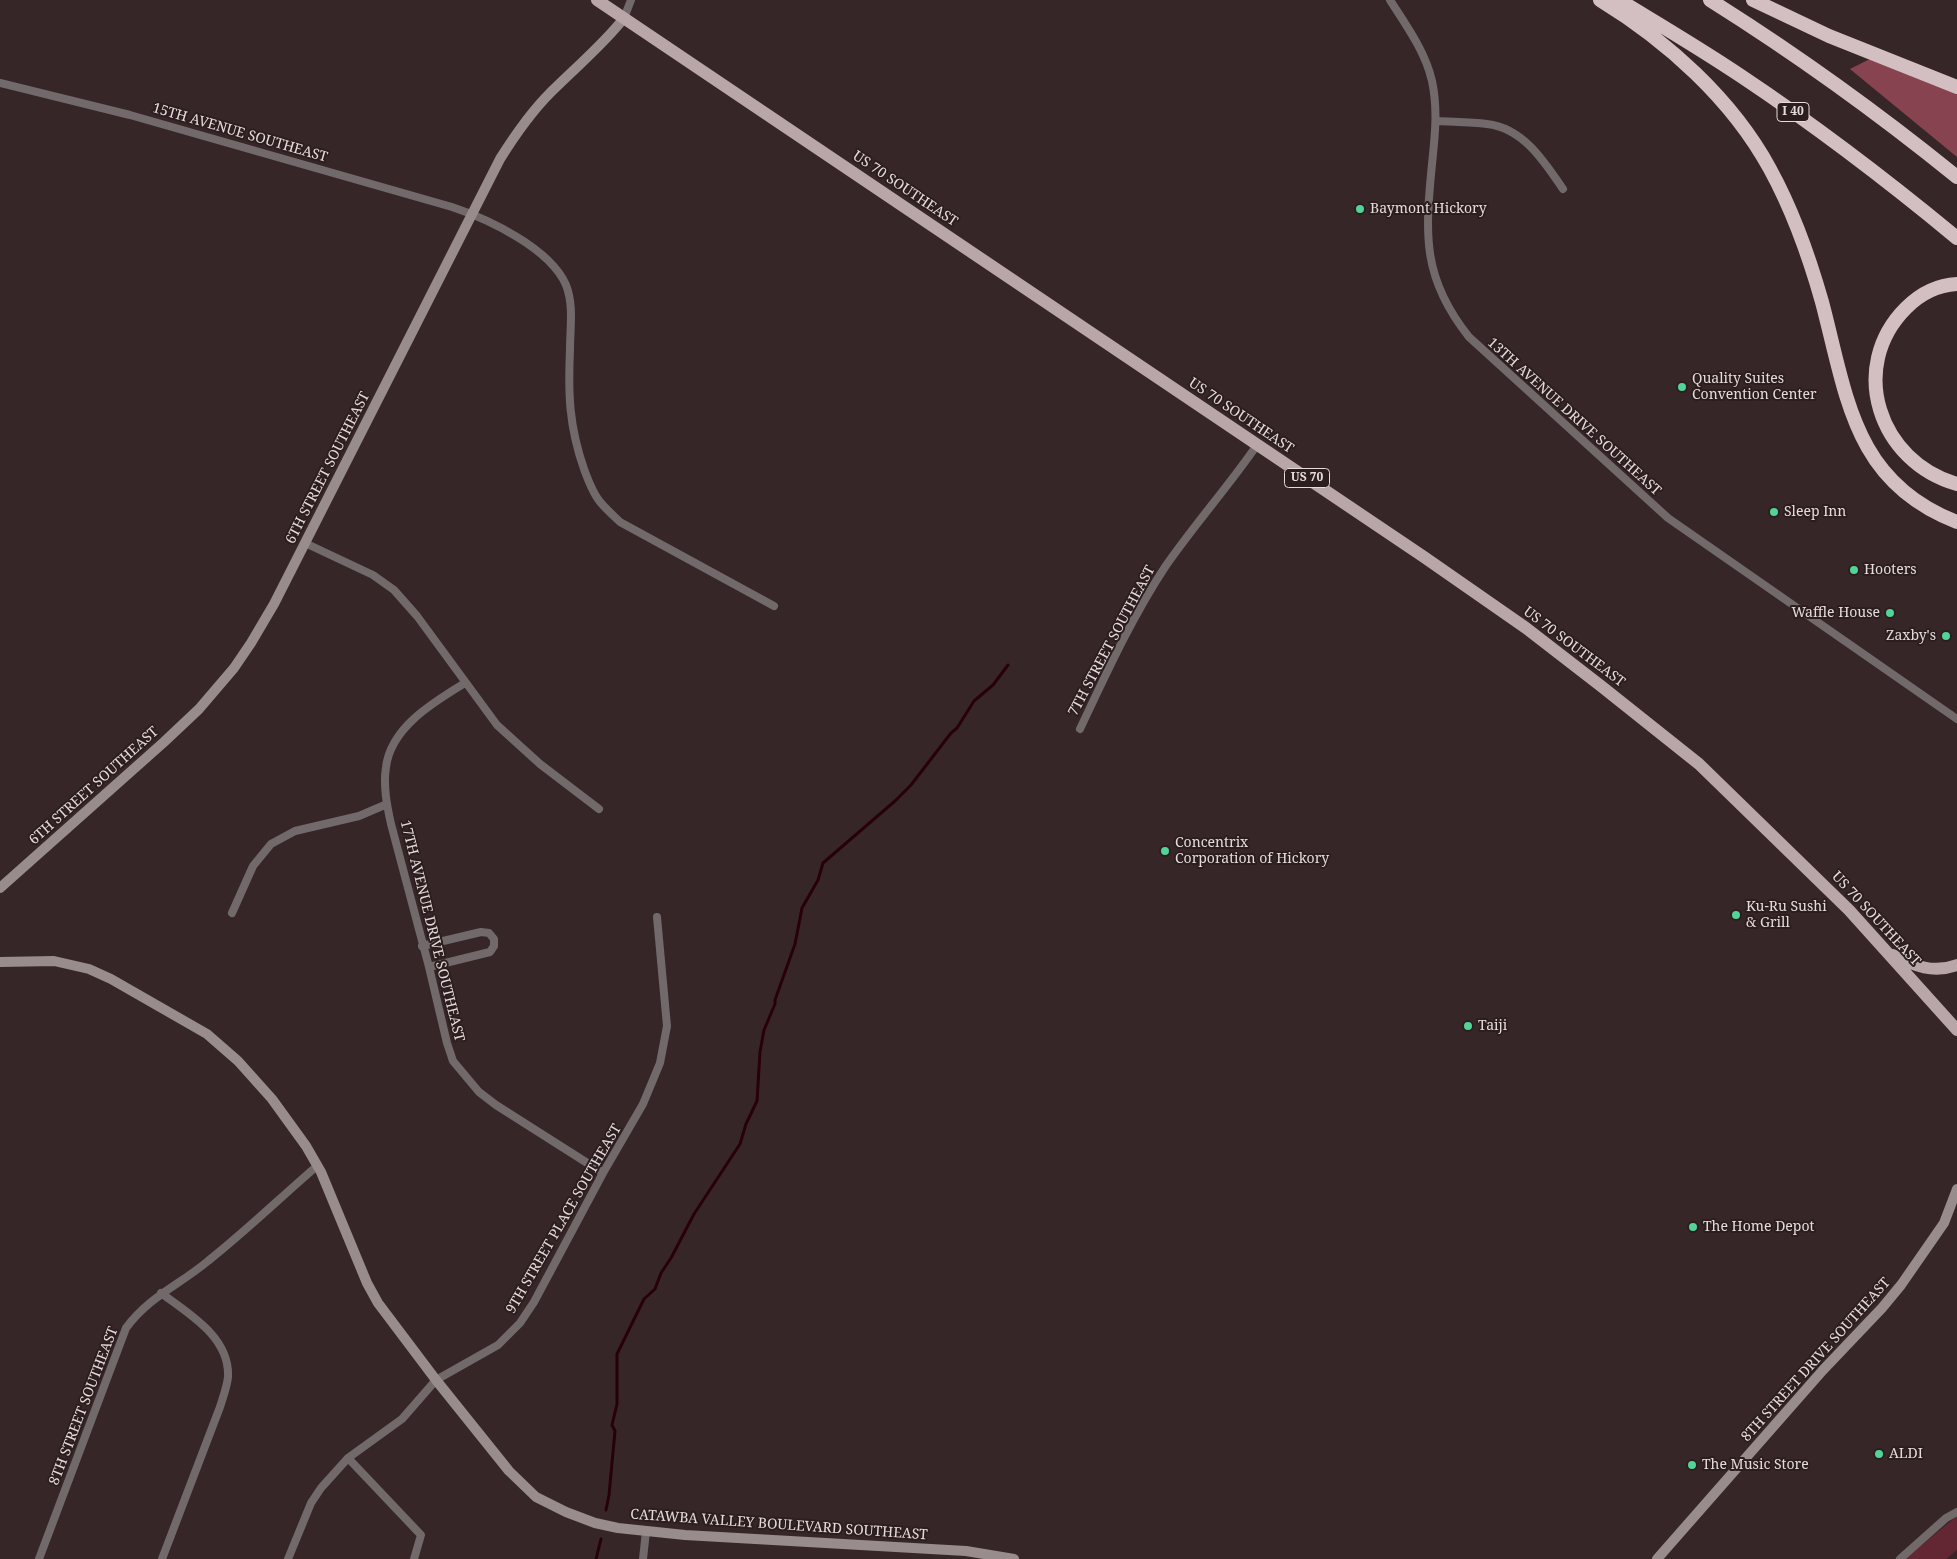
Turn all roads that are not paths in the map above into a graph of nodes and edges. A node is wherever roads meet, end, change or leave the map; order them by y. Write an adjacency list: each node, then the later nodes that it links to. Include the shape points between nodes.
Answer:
1 (597, 0): 8 (main road, US 70 SOUTHEAST / US 70)
2 (631, 0): 8 (street)
3 (1390, 0): 11 (street, 13TH AVENUE DRIVE SOUTHEAST, via 1426,62)
4 (1600, 0): 19 (highway, via 1692,71 1752,140 1786,202 1807,252 1847,397 1864,443 1878,466 1907,495)
5 (1619, 0): 15 (highway, I 40, via 1786,107)
6 (1710, 0): 12 (highway, via 1822,74)
7 (1753, 0): 10 (highway, via 1829,36)
8 (624, 18): 14 (street, 6TH STREET SOUTHEAST, via 525,121 500,159); 17 (main road, US 70 SOUTHEAST / US 70)
9 (0, 83): 14 (street, 15TH AVENUE SOUTHEAST, via 130,115)
10 (1957, 87)
11 (1437, 121): 13 (street, via 1488,124 1506,129 1529,144); 23 (street, 13TH AVENUE DRIVE SOUTHEAST, via 1427,212 1428,244 1443,298 1468,337 1668,518)
12 (1957, 177)
13 (1563, 189)
14 (472, 214): 20 (street, 6TH STREET SOUTHEAST); 21 (street, 15TH AVENUE SOUTHEAST, via 534,247 565,284 571,306 568,394 571,420 582,462 600,502 620,522)
15 (1957, 238)
16 (1957, 284): 18 (highway, via 1923,294 1901,314 1884,340 1876,384 1882,415 1902,451 1925,471)
17 (1257, 445): 24 (street, 7TH STREET SOUTHEAST, via 1165,567); 31 (main road, US 70 SOUTHEAST / US 70, via 1483,597 1646,721 1699,764 1763,824)
18 (1957, 484)
19 (1957, 522)
20 (305, 543): 22 (street, via 372,575 394,590 417,616); 27 (street, 6TH STREET SOUTHEAST, via 252,643 204,703)
21 (774, 606)
22 (465, 683): 25 (street, 17TH AVENUE DRIVE SOUTHEAST, via 425,710 396,740 386,767); 26 (street, via 497,725 540,764)
23 (1957, 719)
24 (1080, 729)
25 (387, 804): 28 (street, via 359,816 295,831 271,844 253,866); 30 (street, 17TH AVENUE DRIVE SOUTHEAST)
26 (599, 809)
27 (0, 888)
28 (232, 913)
29 (657, 917): 37 (street, 9TH STREET PLACE SOUTHEAST, via 667,1026 663,1051 643,1104)
30 (422, 946): 34 (street, 17TH AVENUE DRIVE SOUTHEAST); 34 (street, via 481,932 489,933 494,939 490,952)
31 (1886, 951): 33 (main road, via 1931,970); 35 (main road, US 70 SOUTHEAST / US 70)
32 (0, 962): 36 (street, CATAWBA VALLEY BOULEVARD SOUTHEAST, via 54,961 89,969 206,1034 238,1061 272,1099)
33 (1957, 965)
34 (429, 967): 37 (street, 17TH AVENUE DRIVE SOUTHEAST, via 447,1043 453,1061 464,1075 496,1105)
35 (1957, 1030)
36 (317, 1166): 39 (street, 8TH STREET SOUTHEAST, via 210,1260 180,1284); 40 (street, CATAWBA VALLEY BOULEVARD SOUTHEAST, via 371,1290)
37 (604, 1173): 40 (street, 9TH STREET PLACE SOUTHEAST, via 520,1323 498,1345)
38 (1957, 1189): 50 (street, 8TH STREET DRIVE SOUTHEAST, via 1944,1223 1902,1285)
39 (161, 1293): 44 (street, 8TH STREET SOUTHEAST, via 126,1328); 45 (street, via 213,1334 228,1368 220,1407)
40 (436, 1380): 41 (street, 9TH STREET PLACE SOUTHEAST, via 402,1419); 43 (street, CATAWBA VALLEY BOULEVARD SOUTHEAST, via 508,1471 536,1497 595,1522)
41 (348, 1458): 46 (street, 9TH STREET PLACE SOUTHEAST, via 311,1503); 47 (street, via 421,1535)
42 (1957, 1512): 51 (street)
43 (646, 1531): 48 (street); 49 (street, CATAWBA VALLEY BOULEVARD SOUTHEAST, via 966,1552)
44 (39, 1559)
45 (162, 1559)
46 (288, 1559)
47 (414, 1559)
48 (643, 1559)
49 (1014, 1559)
50 (1657, 1559)
51 (1900, 1559)

